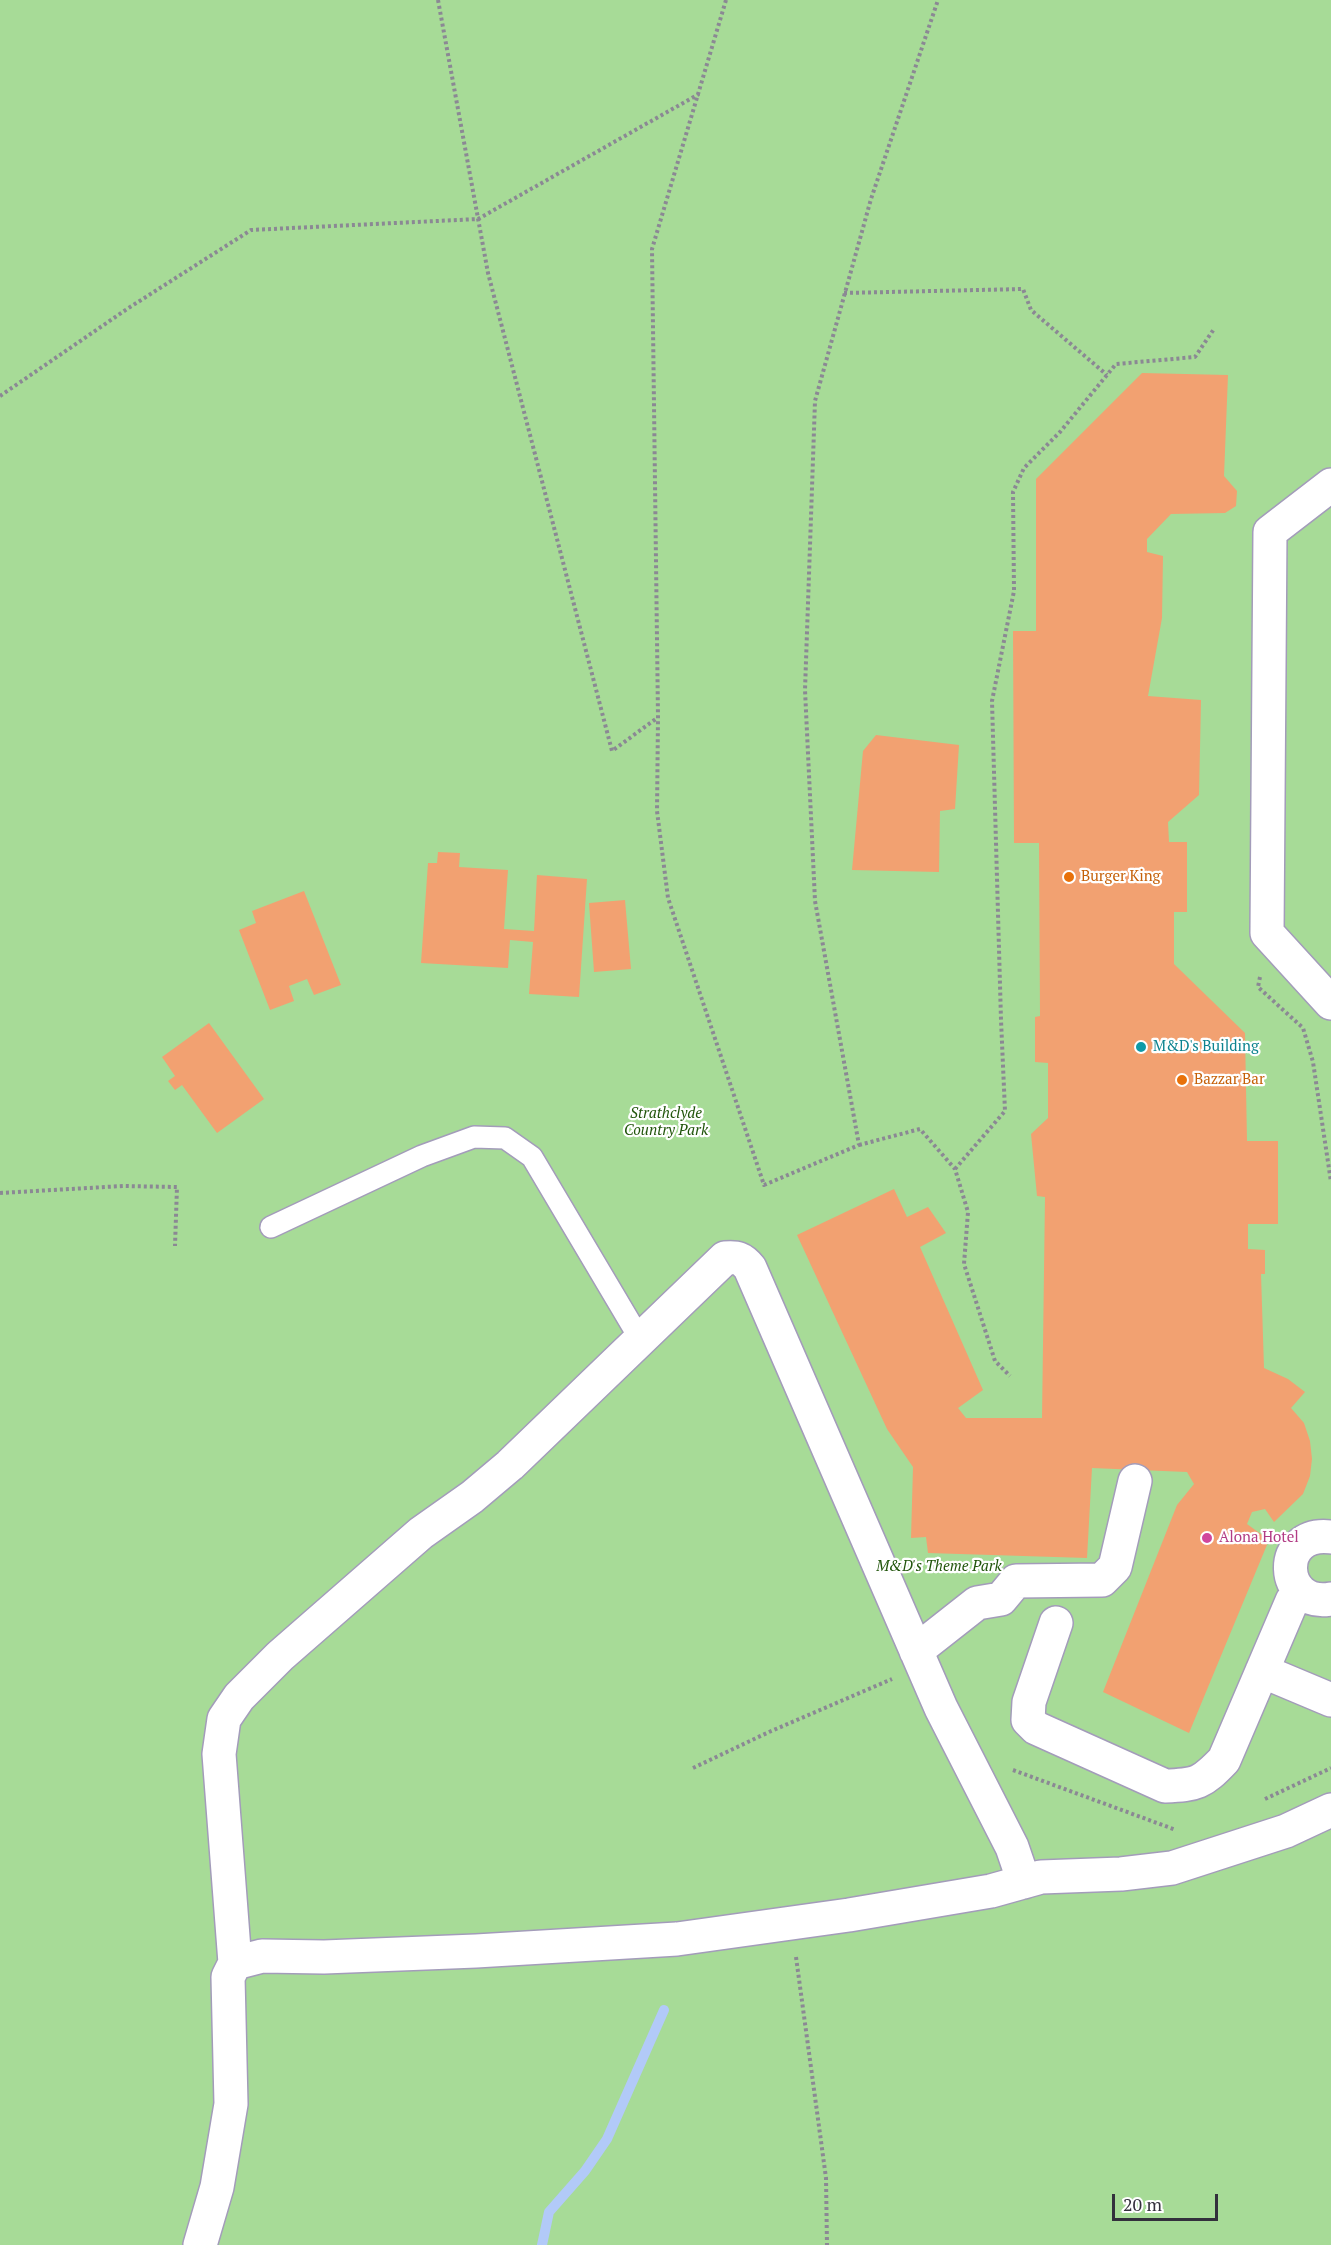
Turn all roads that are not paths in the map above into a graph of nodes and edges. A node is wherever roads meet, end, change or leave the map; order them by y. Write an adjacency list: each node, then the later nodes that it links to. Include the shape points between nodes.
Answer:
1 (1331, 485): 2 (street, via 1270,532 1267,933)
2 (1331, 1003)
3 (271, 1227): 4 (lane, via 422,1156 474,1137 506,1138 532,1157)
4 (640, 1339): 9 (street, via 725,1258 744,1261); 14 (street, via 510,1465 421,1533 280,1656 239,1696 224,1719 219,1754)
5 (1135, 1481): 9 (street, via 1115,1567 1102,1580 1016,1581 1001,1599 977,1603)
6 (1331, 1537): 7 (street, via 1309,1539 1293,1554 1290,1564 1290,1575)
7 (1316, 1596): 10 (street, via 1292,1600)
8 (1056, 1623): 10 (street, via 1029,1702 1028,1720 1036,1728 1165,1786 1187,1785 1207,1778 1224,1760)
9 (920, 1659): 13 (street, via 1012,1847)
10 (1262, 1671): 11 (street)
11 (1331, 1700)
12 (1331, 1810): 13 (street, via 1286,1831 1172,1868 1041,1877)
13 (1024, 1882): 14 (street, via 991,1891 663,1941 324,1957 262,1956)
14 (235, 1963): 15 (street, via 228,1977 231,2104 217,2187)
15 (200, 2245)

